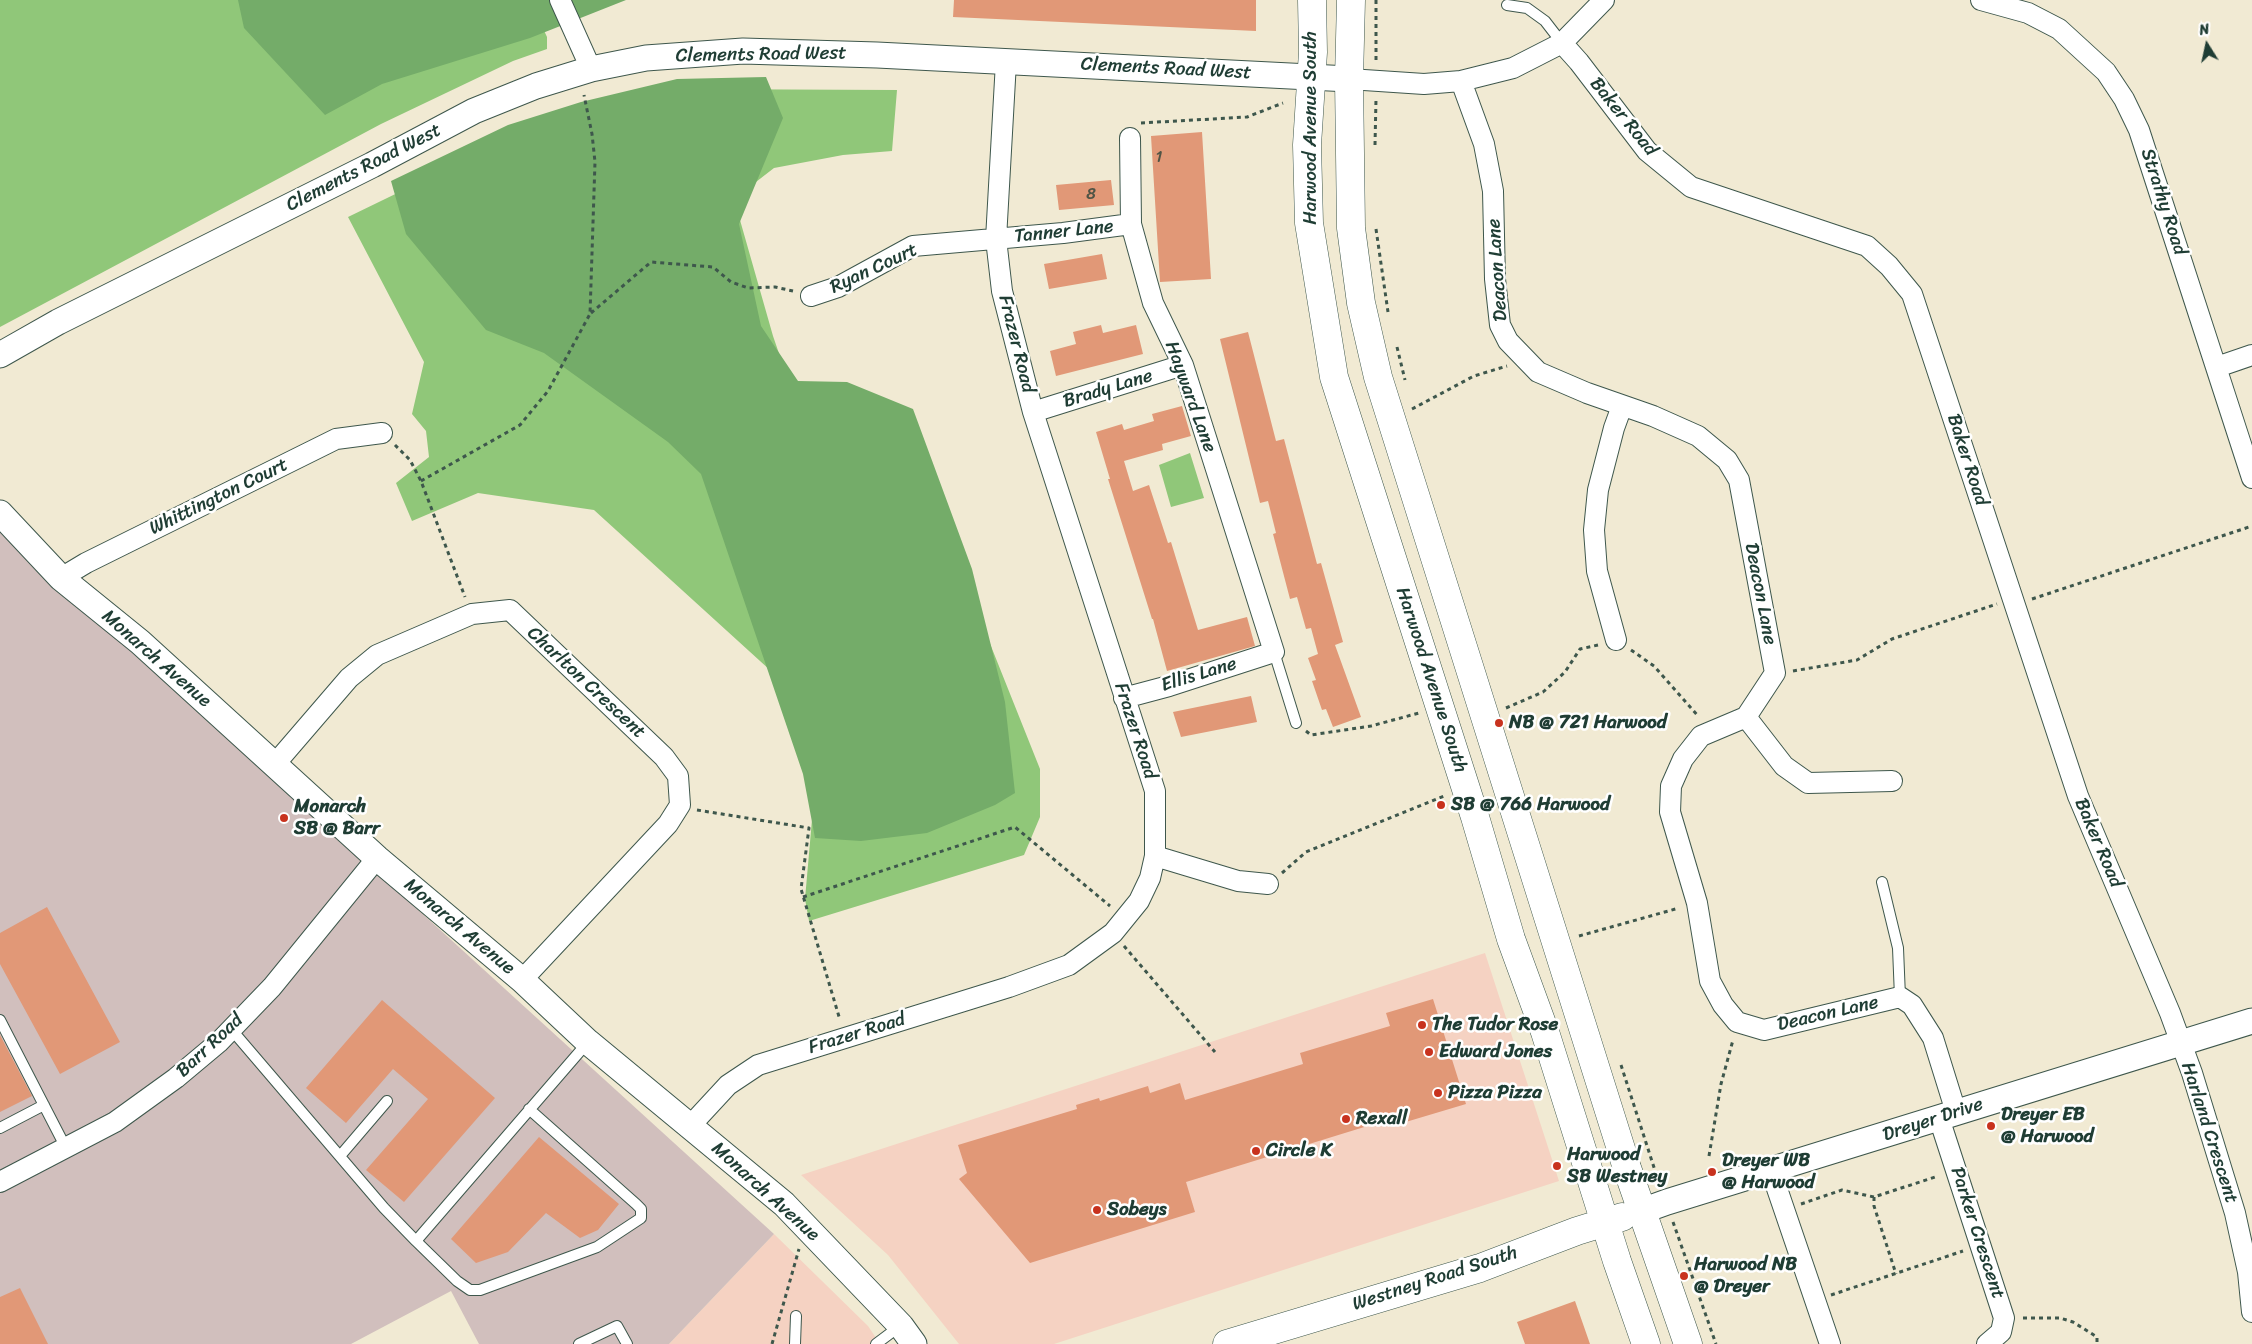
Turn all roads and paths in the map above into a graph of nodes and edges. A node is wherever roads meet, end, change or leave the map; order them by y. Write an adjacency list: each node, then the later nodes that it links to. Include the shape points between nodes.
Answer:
1 (560, 0): 11 (street)
2 (1312, 0): 12 (main road, Harwood Avenue South)
3 (1351, 0): 13 (main road, Harwood Avenue South)
4 (1376, 0): 9 (path)
5 (1604, 0): 8 (street)
6 (1981, 0): 31 (street, Strathy Road, via 2028,13 2059,29 2106,72 2124,99 2140,130)
7 (1507, 4): 8 (lane, via 1527,8 1545,21)
8 (1562, 43): 14 (street, via 1513,68); 74 (street, Baker Road, via 1647,151 1691,187 1867,246 1890,266 1912,294 2078,796 2170,1012)
9 (1377, 54)
10 (1006, 62): 11 (street, Clements Road West, via 744,51 646,58); 12 (street, Clements Road West); 22 (street, Frazer Road)
11 (591, 69): 27 (street, Clements Road West, via 536,86 474,111 58,322)
12 (1312, 77): 13 (street, Clements Road West); 48 (main road, Harwood Avenue South, via 1307,145 1309,224 1334,377)
13 (1349, 80): 14 (street, via 1424,84); 47 (main road, Harwood Avenue South, via 1351,228 1361,304 1378,377)
14 (1461, 81): 29 (street, Deacon Lane, via 1484,144 1494,191 1495,279 1500,324 1508,341)
15 (584, 95): 24 (path, via 595,162)
16 (1282, 103): 18 (path, via 1247,117 1144,122)
17 (1376, 103): 19 (path)
18 (1133, 132): 20 (street, Hayward Lane)
19 (1374, 150)
20 (1131, 224): 22 (street, Tanner Lane); 30 (street, Hayward Lane, via 1153,303)
21 (1376, 226): 25 (path)
22 (996, 239): 23 (street, Ryan Court, via 913,246 838,287); 36 (street, Frazer Road, via 1002,290)
23 (811, 296): 24 (path, via 775,287 748,288 731,282 713,267 651,262)
24 (590, 314): 40 (path, via 548,391 520,425)
25 (1389, 318)
26 (1396, 345): 32 (path)
27 (0, 355)
28 (2252, 355): 31 (street)
29 (1523, 358): 34 (street, Deacon Lane, via 1538,372); 35 (path, via 1466,380)
30 (1183, 365): 36 (street, Brady Lane); 45 (street, Hayward Lane)
31 (2217, 367): 39 (street, Strathy Road)
32 (1405, 382)
33 (1410, 400): 35 (path)
34 (1622, 406): 44 (street, via 1598,490 1594,530 1597,571); 49 (street, Deacon Lane, via 1698,436 1727,460 1738,480 1775,673)
35 (1412, 409): 37 (path)
36 (1033, 412): 46 (street, Frazer Road)
37 (1415, 418)
38 (382, 433): 40 (path, via 410,460); 42 (street, Whittington Court, via 336,439)
39 (2252, 478)
40 (421, 481): 43 (path)
41 (0, 513): 42 (street, Monarch Avenue)
42 (61, 578): 52 (street, Monarch Avenue, via 140,642)
43 (472, 614): 52 (street, Charlton Crescent, via 376,655 349,678); 55 (street, Charlton Crescent, via 510,610 664,757 678,776)
44 (1616, 640): 47 (path, via 1580,649 1565,672 1543,692); 51 (path, via 1654,666)
45 (1274, 652): 46 (street, Ellis Lane); 50 (lane)
46 (1124, 698): 56 (street, Frazer Road, via 1155,791)
47 (1502, 709): 92 (main road, Harwood Avenue South)
48 (1441, 711): 50 (path, via 1311,735); 54 (main road, Harwood Avenue South)
49 (1746, 717): 51 (street); 53 (street, via 1784,766 1808,783)
50 (1296, 723)
51 (1711, 731): 61 (street, via 1701,736 1683,759 1671,786 1670,812)
52 (275, 764): 57 (street, Monarch Avenue)
53 (1892, 781)
54 (1467, 793): 59 (path, via 1441,796 1306,852); 93 (main road, Harwood Avenue South, via 1511,939 1548,1042)
55 (680, 805): 60 (path, via 704,812 809,828 801,888); 66 (street, via 668,824)
56 (1156, 856): 59 (street, via 1238,880); 62 (street, Frazer Road, via 1139,900)
57 (377, 858): 66 (street, Monarch Avenue); 71 (street, Barr Road, via 272,987)
58 (1882, 882): 67 (lane, Deacon Lane, via 1898,948)
59 (1268, 884)
60 (803, 897): 62 (path, via 1015,827); 72 (path)
61 (1697, 903): 64 (path); 70 (street, via 1710,981)
62 (1119, 926): 72 (street, Frazer Road, via 1069,965); 75 (path)
63 (1576, 927): 64 (path)
64 (1579, 936): 65 (path)
65 (1582, 945)
66 (522, 980): 73 (street, Monarch Avenue)
67 (1900, 997): 70 (street, Deacon Lane, via 1764,1030); 80 (street, Deacon Lane, via 1912,1005 1933,1038)
68 (0, 1020): 78 (lane)
69 (2252, 1021): 74 (street, Dreyer Drive)
70 (1737, 1022): 85 (path, via 1721,1084)
71 (231, 1029): 83 (street, Barr Road, via 176,1078 115,1122); 84 (lane)
72 (845, 1038): 81 (street, Frazer Road, via 758,1065 728,1085)
73 (588, 1042): 79 (lane); 81 (street, Monarch Avenue)
74 (2180, 1043): 80 (street, Dreyer Drive); 98 (street, Harland Crescent, via 2235,1213)
75 (1215, 1052)
76 (1620, 1062): 86 (path)
77 (387, 1101): 84 (lane)
78 (44, 1105): 82 (lane); 83 (lane)
79 (529, 1109): 96 (lane); 96 (lane, via 636,1204 641,1209 641,1218 597,1246 480,1290 470,1290 457,1281)
80 (1947, 1115): 87 (street, Dreyer Drive); 88 (street, Parker Crescent)
81 (692, 1125): 94 (street, Monarch Avenue)
82 (0, 1128)
83 (66, 1148): 89 (street, Barr Road)
84 (340, 1156): 96 (lane)
85 (1709, 1156)
86 (1654, 1169)
87 (1770, 1170): 91 (street); 92 (street, Dreyer Drive)
88 (1957, 1170): 90 (path); 97 (street, Parker Crescent)
89 (0, 1182)
90 (1874, 1197): 91 (path, via 1842,1190); 99 (path)
91 (1783, 1210): 100 (street)
92 (1642, 1211): 93 (main road, Westney Road South); 112 (main road, Harwood Avenue South)
93 (1605, 1222): 110 (main road, Westney Road South, via 1480,1268); 111 (main road, Harwood Avenue South)
94 (806, 1227): 104 (street, Monarch Avenue); 107 (path)
95 (1678, 1234): 113 (path)
96 (416, 1241)
97 (1981, 1246): 99 (path); 103 (street, Parker Crescent)
98 (2250, 1271): 101 (street, Harland Crescent)
99 (1896, 1274): 100 (path)
100 (1814, 1301): 114 (street)
101 (2252, 1312)
102 (796, 1316): 108 (lane)
103 (2004, 1318): 115 (street, Parker Crescent, via 2001,1332); 116 (path, via 2060,1318 2097,1337)
104 (907, 1335): 109 (lane)
105 (579, 1344): 106 (lane, via 617,1326)
106 (626, 1344)
107 (772, 1344)
108 (795, 1344)
109 (876, 1344)
110 (1227, 1344)
111 (1646, 1344)
112 (1688, 1344)
113 (1716, 1344)
114 (1830, 1344)
115 (1987, 1344)
116 (2098, 1344)

